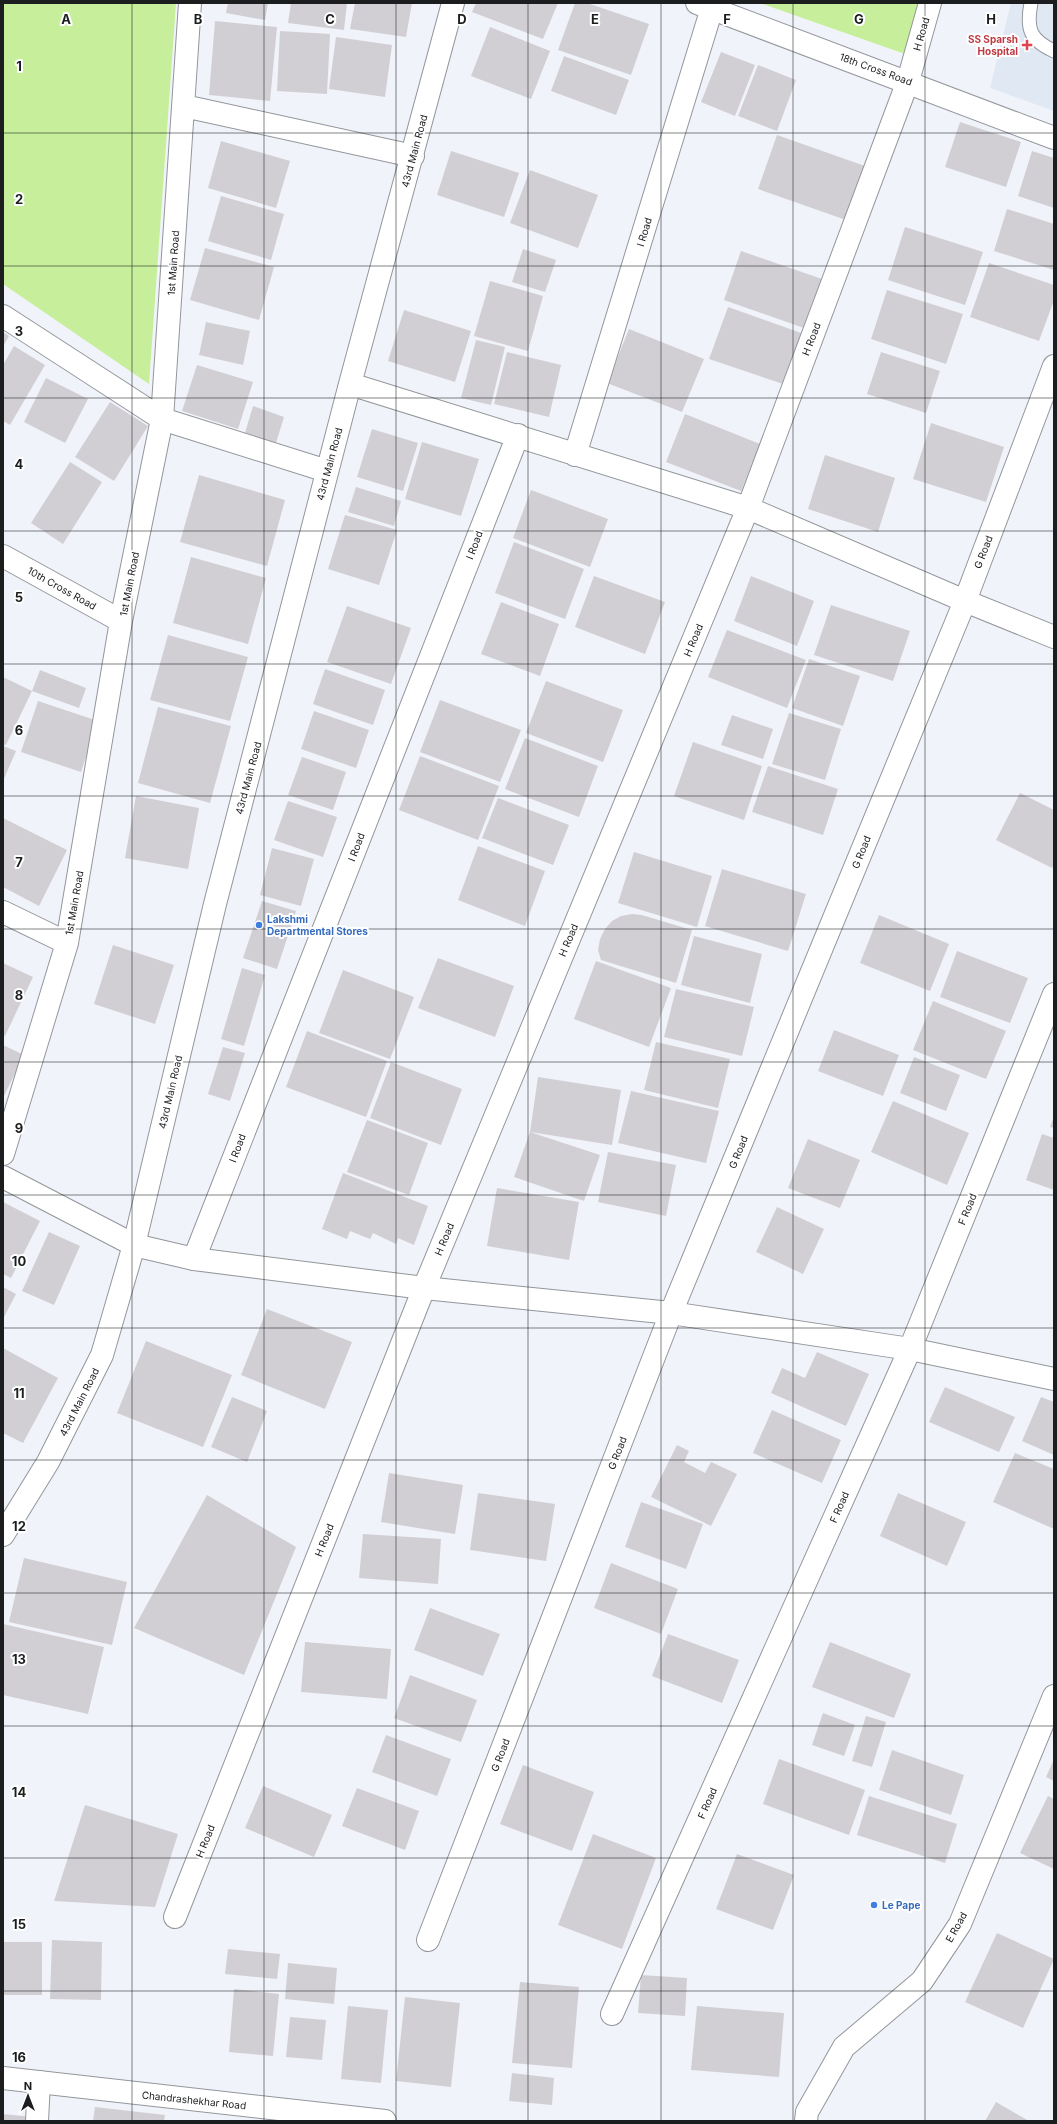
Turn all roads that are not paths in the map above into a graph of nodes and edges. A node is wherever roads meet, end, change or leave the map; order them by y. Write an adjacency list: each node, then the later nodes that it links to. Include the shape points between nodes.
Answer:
1 (190, 3): 8 (street, 1st Main Road)
2 (453, 3): 10 (street, 43rd Main Road)
3 (930, 3): 7 (street, H Road)
4 (1032, 3): 6 (lane, via 1028,17 1029,30 1040,45)
5 (705, 6): 7 (street, 18th Cross Road); 16 (street, I Road)
6 (1054, 51)
7 (908, 81): 9 (street, 18th Cross Road); 18 (street, H Road)
8 (184, 106): 10 (street); 14 (street, 1st Main Road)
9 (1054, 138)
10 (413, 156): 13 (street, 43rd Main Road)
11 (3, 316): 14 (street)
12 (1054, 366): 20 (street, G Road)
13 (350, 384): 15 (street); 17 (street, 43rd Main Road)
14 (162, 419): 17 (street); 21 (street, 1st Main Road)
15 (518, 435): 16 (street); 29 (street, I Road)
16 (575, 455): 18 (street)
17 (327, 471): 28 (street, 43rd Main Road, via 215,904)
18 (748, 508): 20 (street); 30 (street, H Road)
19 (3, 556): 21 (street, 10th Cross Road)
20 (965, 601): 22 (street); 31 (street, G Road)
21 (121, 621): 24 (street, 1st Main Road)
22 (1054, 637)
23 (3, 912): 24 (street)
24 (67, 943): 26 (street, 1st Main Road)
25 (1054, 994): 32 (street, F Road)
26 (3, 1154)
27 (3, 1177): 28 (street)
28 (134, 1245): 29 (street); 34 (street, 43rd Main Road, via 102,1355 48,1462)
29 (194, 1259): 30 (street)
30 (424, 1288): 31 (street); 36 (street, H Road)
31 (671, 1313): 32 (street); 37 (street, G Road)
32 (910, 1349): 33 (street); 38 (street, F Road)
33 (1054, 1379)
34 (3, 1535)
35 (1054, 1696): 44 (street, E Road, via 960,1924 922,1981 844,2047 807,2112)
36 (175, 1917)
37 (428, 1940)
38 (612, 2014)
39 (3, 2078): 40 (street, Chandrashekhar Road)
40 (39, 2082): 41 (street, Chandrashekhar Road); 42 (street)
41 (260, 2114): 43 (street, Chandrashekhar Road)
42 (37, 2121)
43 (385, 2121)
44 (806, 2121)

